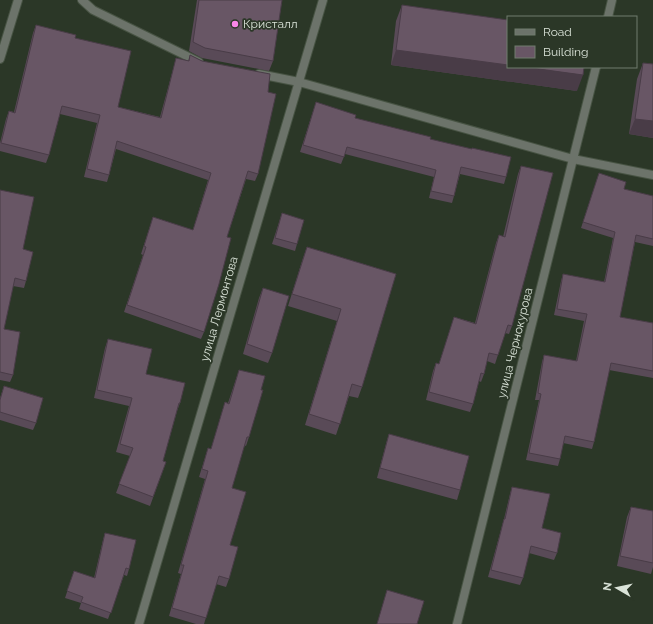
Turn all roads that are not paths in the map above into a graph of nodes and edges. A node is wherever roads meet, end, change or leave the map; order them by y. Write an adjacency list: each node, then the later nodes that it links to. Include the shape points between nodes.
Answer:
1 (18, 0): 6 (street)
2 (82, 0): 7 (street, via 93,10 200,63)
3 (323, 0): 10 (street, улица Лермонтова)
4 (612, 0): 5 (street)
5 (608, 16)
6 (0, 58)
7 (207, 64)
8 (596, 68): 11 (street, улица Чернокурова)
9 (253, 73): 10 (street)
10 (298, 82): 11 (street); 13 (street, улица Лермонтова)
11 (573, 159): 12 (street); 14 (street, улица Чернокурова)
12 (653, 175)
13 (139, 624)
14 (457, 624)

